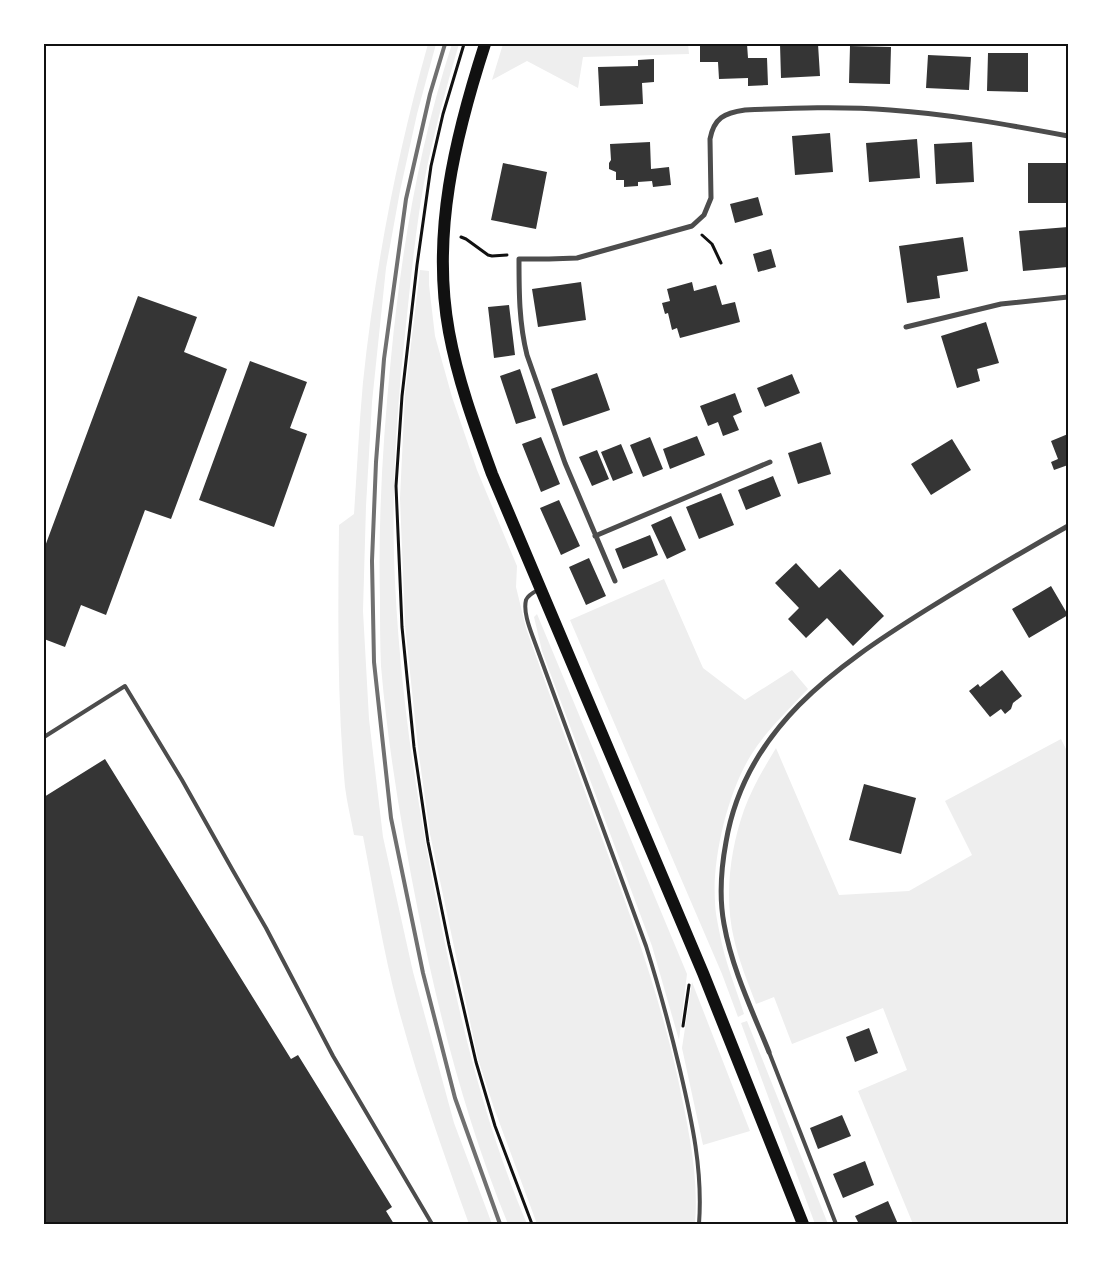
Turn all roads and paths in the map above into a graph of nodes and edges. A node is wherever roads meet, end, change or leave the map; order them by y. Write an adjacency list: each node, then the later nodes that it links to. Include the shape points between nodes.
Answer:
1 (485, 44): 14 (main road, via 459,133 448,189 443,242 446,306 455,360 477,435)
2 (1068, 136): 3 (street, via 983,120 892,110 840,107 734,112 715,122 712,130 711,198 704,216)
3 (692, 226): 5 (street, via 577,258); 6 (path, via 712,244)
4 (466, 239): 5 (path, via 488,255)
5 (519, 259): 12 (street, via 519,302 527,355)
6 (721, 263)
7 (417, 265): 20 (path, via 402,396 396,486 402,627 414,747 448,945 476,1062 495,1126)
8 (1068, 297): 9 (street, via 1001,304)
9 (906, 327)
10 (770, 462): 12 (street)
11 (1068, 526): 18 (street, via 907,622 838,670 797,706 756,760 728,825 721,899 735,968)
12 (595, 536): 13 (street)
13 (615, 580)
14 (541, 588): 21 (lane, via 526,600 527,618 660,989 696,1141); 22 (main road, via 703,973)
15 (44, 737): 19 (lane, via 125,686 182,780 266,928 333,1056)
16 (690, 978): 17 (path)
17 (682, 1033)
18 (770, 1052): 23 (lane)
19 (432, 1224)
20 (532, 1224)
21 (699, 1224)
22 (803, 1224)
23 (836, 1224)

